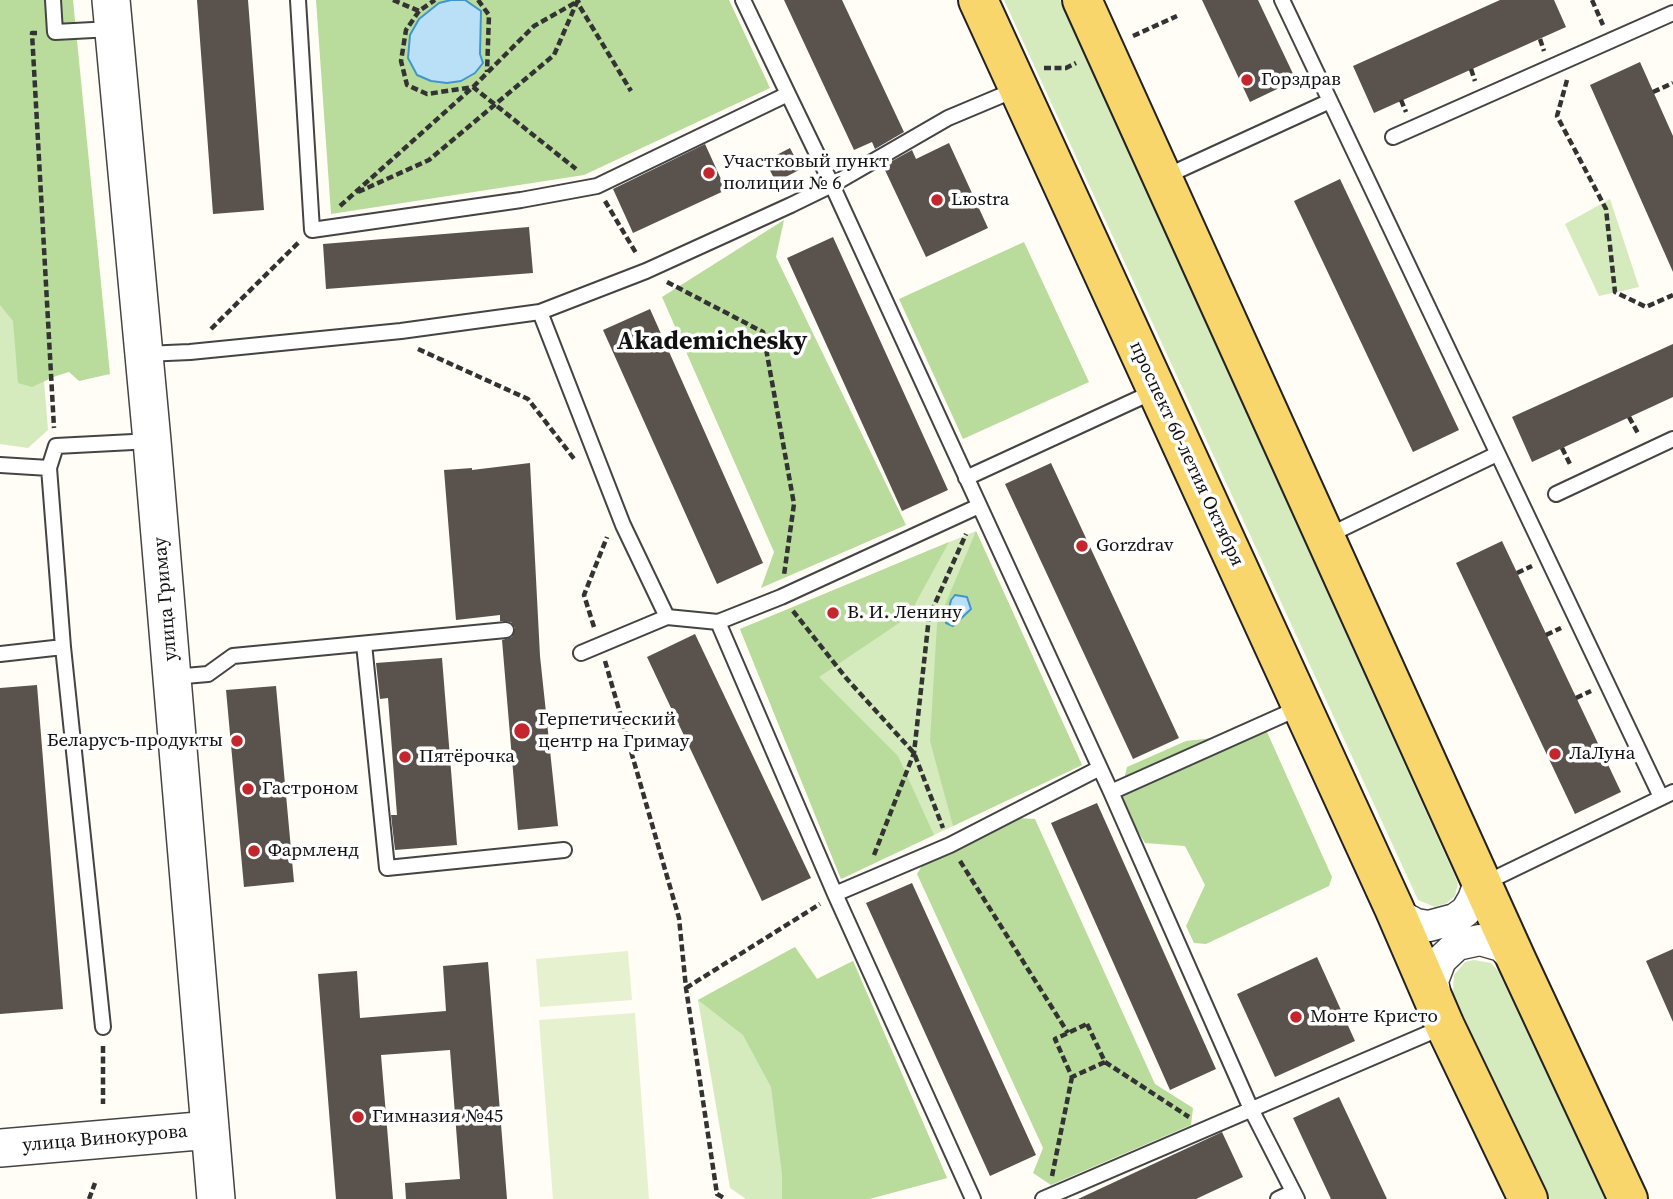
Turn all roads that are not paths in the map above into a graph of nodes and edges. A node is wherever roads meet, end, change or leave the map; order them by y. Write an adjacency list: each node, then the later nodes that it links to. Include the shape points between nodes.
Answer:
1 (53, 0): 8 (lane, via 55,32)
2 (298, 0): 10 (lane, via 312,230 597,186)
3 (743, 0): 10 (lane)
4 (978, 0): 9 (main road, проспект 60-летия Октября)
5 (1082, 0): 13 (main road)
6 (1282, 0): 11 (lane)
7 (1673, 13): 12 (lane)
8 (112, 14): 16 (street, улица Гримау)
9 (1027, 78): 14 (lane); 17 (main road, проспект 60-летия Октября)
10 (788, 94): 14 (lane)
11 (1330, 101): 13 (lane); 20 (lane)
12 (1393, 137)
13 (1162, 178): 26 (main road)
14 (832, 185): 15 (lane, via 646,271); 23 (lane)
15 (540, 312): 16 (lane, via 401,331); 27 (lane, via 623,526)
16 (144, 354): 19 (street, улица Гримау)
17 (1157, 391): 23 (lane); 35 (main road, проспект 60-летия Октября)
18 (1673, 439): 24 (lane)
19 (152, 442): 22 (lane, via 55,446); 34 (street, улица Гримау)
20 (1497, 454): 26 (lane); 38 (lane)
21 (0, 465): 22 (lane)
22 (49, 468): 31 (lane)
23 (966, 478): 25 (lane)
24 (1556, 494)
25 (979, 506): 28 (lane); 36 (lane)
26 (1325, 537): 40 (main road)
27 (667, 617): 28 (lane); 32 (lane, via 598,639)
28 (718, 622): 41 (lane)
29 (506, 630): 30 (lane)
30 (364, 644): 34 (lane, via 233,656 208,674); 39 (lane, via 387,868)
31 (63, 647): 33 (lane); 45 (lane)
32 (581, 653)
33 (0, 654)
34 (172, 677): 47 (street, улица Гримау)
35 (1301, 707): 37 (lane); 42 (main road, проспект 60-летия Октября)
36 (1098, 769): 37 (lane); 41 (lane, via 950,845)
37 (1111, 792): 46 (lane)
38 (1667, 794): 40 (lane)
39 (564, 850)
40 (1481, 878): 42 (street, via 1474,899 1455,919 1429,926 1416,924); 43 (main road)
41 (835, 894): 53 (lane)
42 (1394, 908): 44 (main road, проспект 60-летия Октября)
43 (1517, 961): 44 (street, проспект 60-летия Октября, via 1502,946 1480,940 1457,945 1441,960 1433,981); 49 (main road)
44 (1441, 1015): 46 (lane); 55 (main road, проспект 60-летия Октября)
45 (103, 1027)
46 (1251, 1109): 50 (lane); 51 (lane)
47 (210, 1130): 48 (street, улица Винокурова); 52 (street, улица Гримау)
48 (0, 1148)
49 (1628, 1195)
50 (1295, 1196): 54 (lane)
51 (1045, 1198)
52 (216, 1199)
53 (973, 1199)
54 (1278, 1199)
55 (1528, 1199)

